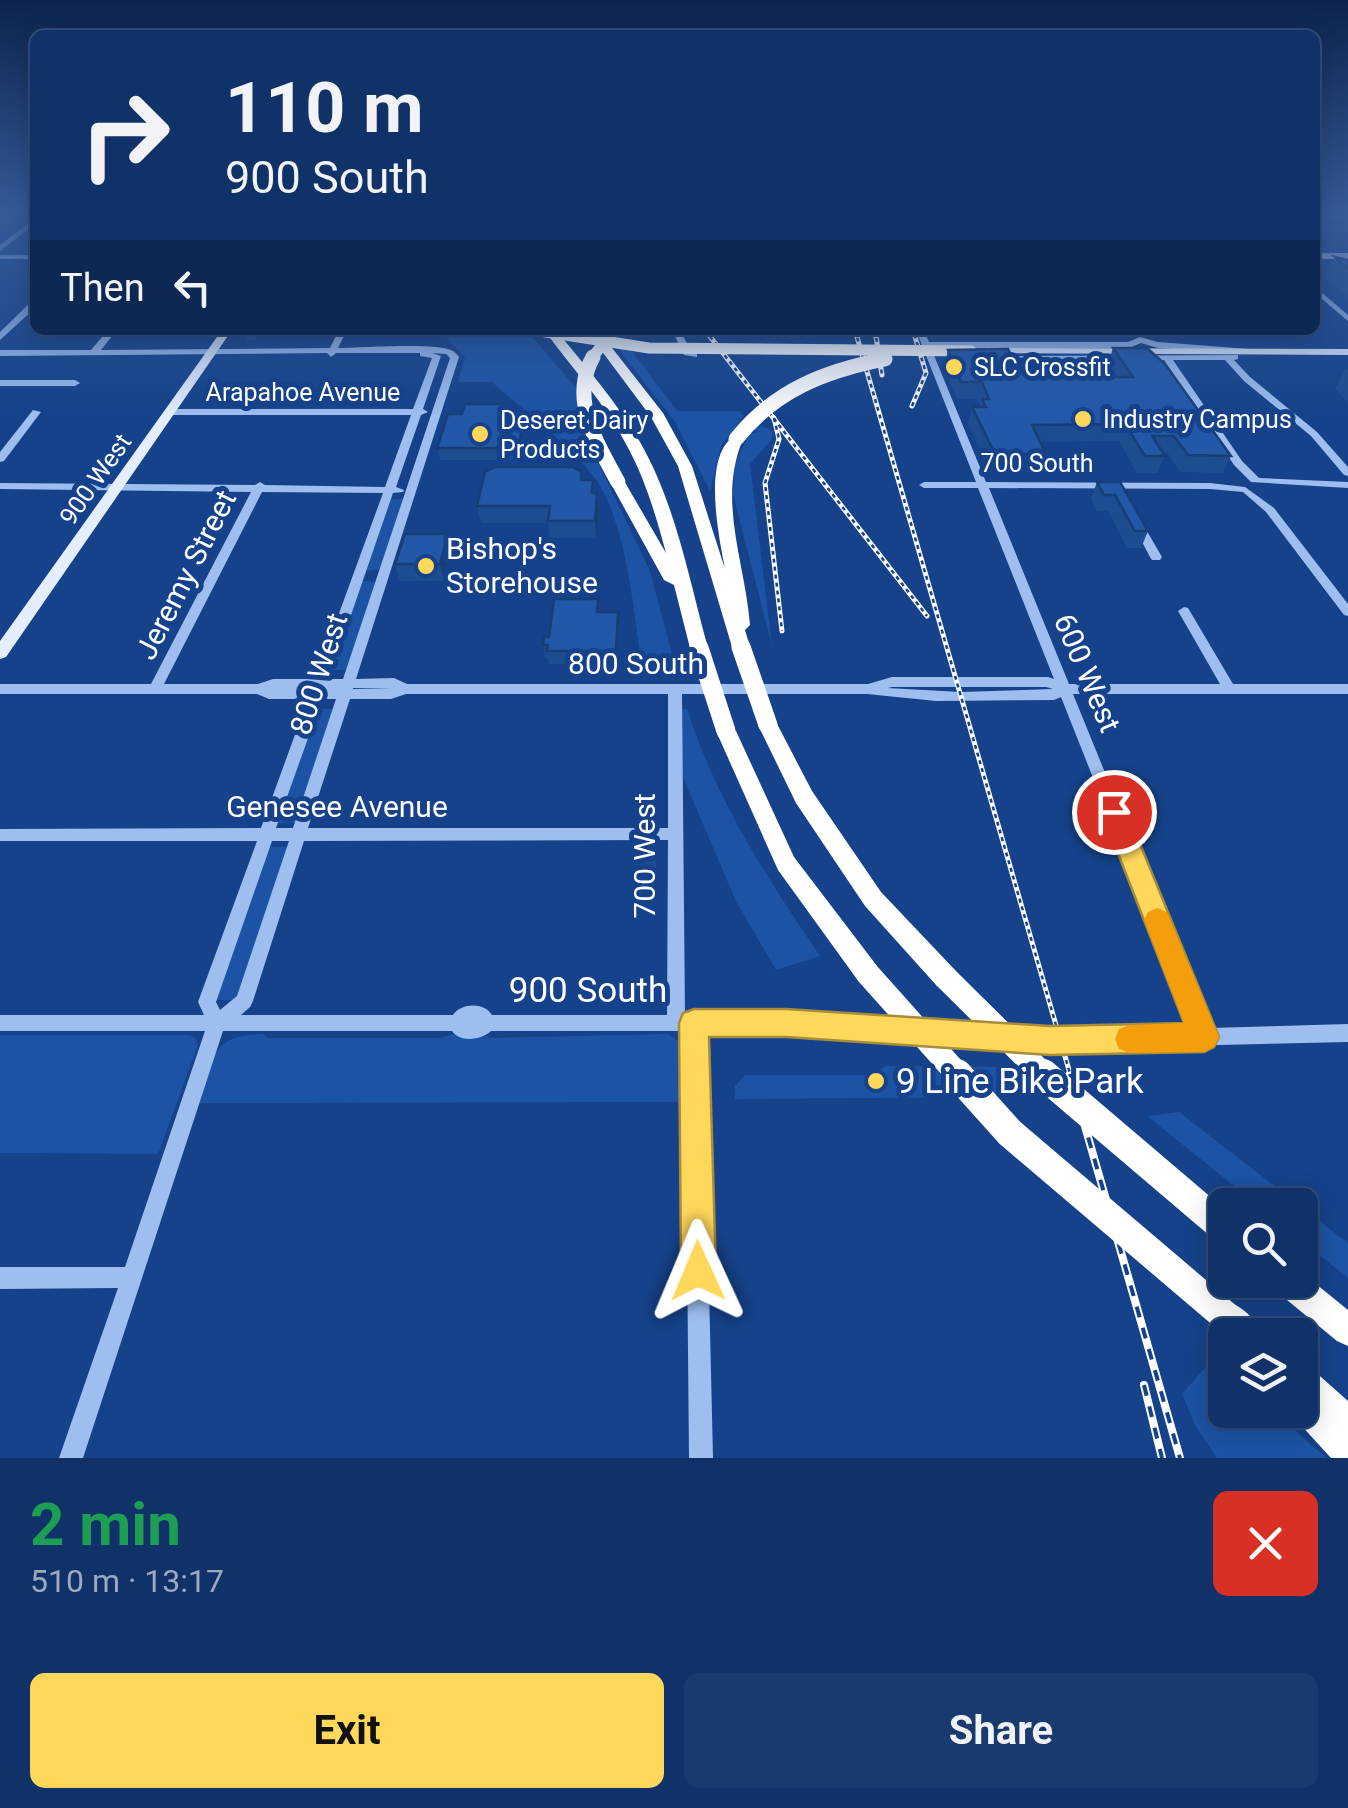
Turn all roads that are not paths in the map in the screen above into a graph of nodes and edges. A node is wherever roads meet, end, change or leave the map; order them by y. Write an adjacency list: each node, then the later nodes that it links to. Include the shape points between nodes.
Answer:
1 (1322, 282): 3 (street)
2 (1320, 293): 5 (street)
3 (1348, 306)
4 (30, 308): 20 (street)
5 (1348, 319)
6 (109, 335): 30 (street)
7 (224, 335): 25 (main road, 900 West)
8 (340, 335): 26 (street)
9 (540, 335): 37 (highway)
10 (554, 335): 37 (highway)
11 (559, 335): 24 (highway, bridge, via 649,348)
12 (563, 335): 40 (highway)
13 (587, 335): 42 (highway)
14 (598, 335): 42 (highway)
15 (610, 335): 63 (highway, bridge, via 588,362 580,395 590,430)
16 (678, 335): 32 (street)
17 (922, 335): 22 (street, 600 West)
18 (1136, 335): 21 (street)
19 (1153, 335): 23 (street)
20 (0, 337)
21 (1140, 340): 22 (street); 23 (street)
22 (926, 345): 34 (street, 600 West)
23 (1161, 346): 27 (street)
24 (971, 351): 27 (main road); 66 (highway, bridge, via 825,374 774,401 736,438 721,490 741,597)
25 (212, 352): 26 (street); 30 (street); 45 (main road, 900 West)
26 (332, 352): 31 (street)
27 (1252, 352): 28 (main road); 36 (street)
28 (1348, 352)
29 (0, 353): 30 (street)
30 (93, 353)
31 (434, 353): 43 (street, 800 West, via 456,357); 46 (street, 800 West)
32 (694, 355)
33 (1167, 358): 35 (street); 36 (street); 41 (street)
34 (931, 359): 35 (street); 56 (street, 600 West)
35 (1146, 359): 41 (street)
36 (1233, 359): 49 (street)
37 (577, 365): 40 (highway)
38 (0, 384): 39 (street)
39 (75, 384)
40 (592, 385): 63 (highway, via 643,462)
41 (1185, 386): 48 (street)
42 (640, 390): 66 (highway, via 685,466)
43 (438, 411): 46 (street, Arapahoe Avenue); 55 (street, 800 West)
44 (36, 412): 47 (street)
45 (169, 412): 46 (street, Arapahoe Avenue); 59 (main road, 900 West)
46 (417, 412): 54 (street, 800 West)
47 (0, 459)
48 (1238, 464): 51 (street); 58 (street)
49 (1348, 473)
50 (924, 485): 56 (street, 700 South)
51 (1261, 485): 52 (street); 58 (street, 700 South); 61 (street)
52 (1348, 485)
53 (0, 486): 59 (street)
54 (392, 486): 55 (street); 60 (street); 72 (street, 800 West)
55 (413, 486): 73 (street, 800 West)
56 (982, 486): 57 (street, 700 South); 76 (street, 600 West)
57 (1116, 486): 58 (street, 700 South); 62 (street)
58 (1241, 486): 61 (street)
59 (117, 487): 60 (street); 67 (main road, 900 West)
60 (260, 487): 70 (street, Jeremy Street)
61 (1270, 510): 65 (street)
62 (1156, 557)
63 (686, 603): 91 (highway, bridge, via 726,731 786,863 868,974 1010,1133)
64 (1184, 611): 68 (street)
65 (1348, 612)
66 (742, 648): 87 (highway, bridge, via 768,725 804,797 873,899 1052,1084)
67 (0, 653)
68 (1229, 688): 76 (street, 800 South); 77 (street, 800 South)
69 (0, 689): 70 (street, 800 South)
70 (156, 689): 71 (street, 800 South)
71 (259, 689): 72 (street, 800 South)
72 (319, 689): 73 (street, 800 South); 78 (street, 800 West)
73 (346, 689): 74 (street, 800 South); 79 (street, 800 West)
74 (674, 689): 75 (street, 800 South); 80 (street, 700 West)
75 (867, 689): 76 (street, 800 South, via 896,695 1054,695)
76 (1064, 689): 86 (street, 600 West)
77 (1348, 689)
78 (266, 834): 79 (street, Genesee Avenue); 81 (street, Genesee Avenue); 83 (street, 800 West, via 207,1002)
79 (298, 834): 80 (street, Genesee Avenue); 83 (street, 800 West, via 244,1002)
80 (675, 834): 84 (street, 700 West)
81 (0, 835)
82 (0, 1023): 83 (street, 900 South)
83 (218, 1023): 84 (street, 900 South, via 457,1023 461,1030 487,1023); 88 (street, 800 West)
84 (685, 1023): 86 (street, 900 South, via 1050,1040); 98 (street, 700 West)
85 (1348, 1033): 86 (street, 900 South)
86 (1204, 1037)
87 (1208, 1215)
88 (130, 1277): 89 (street); 97 (street, 800 West)
89 (0, 1278)
90 (1309, 1298): 92 (highway)
91 (1226, 1318)
92 (1348, 1330)
93 (1318, 1397): 95 (highway)
94 (1318, 1418): 96 (highway)
95 (1348, 1423)
96 (1348, 1452)
97 (70, 1458)
98 (701, 1458)

